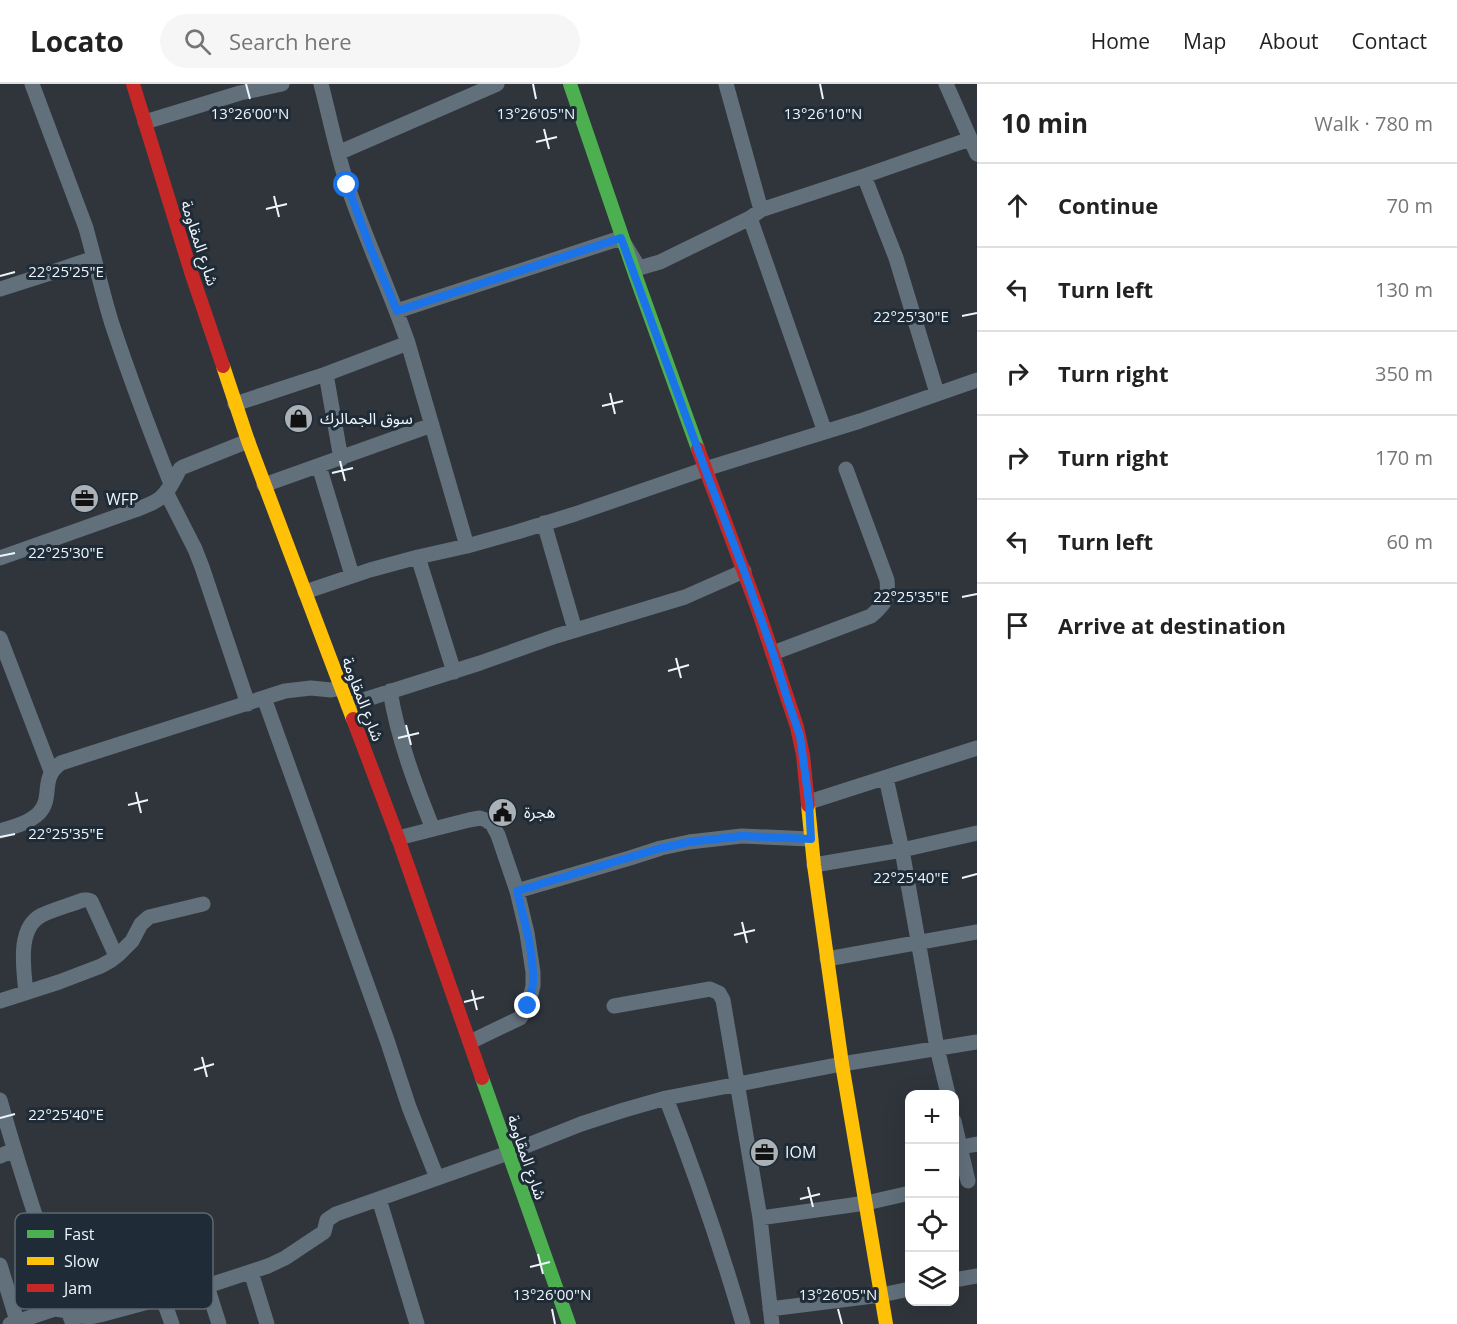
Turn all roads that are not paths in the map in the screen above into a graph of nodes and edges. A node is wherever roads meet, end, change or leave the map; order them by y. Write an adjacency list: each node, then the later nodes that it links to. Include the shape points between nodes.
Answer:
1 (32, 84): 17 (street)
2 (133, 84): 10 (main road, شارع المقاومة)
3 (282, 84): 9 (street)
4 (321, 84): 12 (street)
5 (497, 84): 12 (street)
6 (570, 84): 16 (main road)
7 (726, 84): 15 (street)
8 (946, 84): 11 (street)
9 (238, 88): 10 (street)
10 (145, 122): 24 (main road, شارع المقاومة)
11 (970, 139): 13 (street); 14 (street)
12 (338, 153): 19 (street, via 359,218)
13 (977, 154)
14 (864, 176): 15 (street); 23 (street, via 896,258)
15 (756, 214): 16 (street, via 660,262 639,268); 26 (street)
16 (621, 238): 19 (street); 30 (main road)
17 (94, 258): 18 (street); 33 (street, via 111,321)
18 (1, 286)
19 (397, 311): 20 (street)
20 (408, 344): 21 (street); 25 (street)
21 (326, 374): 24 (street); 28 (street)
22 (977, 380): 23 (street)
23 (937, 393): 26 (street)
24 (235, 404): 27 (main road, شارع المقاومة)
25 (432, 425): 28 (street); 35 (street)
26 (825, 432): 30 (street)
27 (248, 441): 32 (main road, شارع المقاومة); 33 (street, via 180,469)
28 (341, 459): 29 (street)
29 (319, 466): 32 (street); 39 (street)
30 (705, 469): 34 (street); 38 (main road)
31 (846, 469): 43 (street, via 887,580 886,599 871,616)
32 (264, 485): 40 (main road, شارع المقاومة)
33 (169, 488): 37 (street, via 160,498 135,510); 48 (street, via 202,567)
34 (544, 523): 35 (street); 41 (street)
35 (467, 546): 36 (street)
36 (418, 557): 39 (street); 44 (street)
37 (0, 558)
38 (744, 571): 41 (street, via 685,597); 43 (main road)
39 (352, 576): 40 (street)
40 (305, 592): 45 (main road, شارع المقاومة)
41 (575, 630): 44 (street)
42 (0, 638): 51 (street)
43 (773, 653): 53 (main road, via 800,736)
44 (454, 672): 46 (street)
45 (342, 688): 47 (street, via 299,689); 49 (main road, شارع المقاومة)
46 (390, 691): 49 (street); 54 (street, via 400,739)
47 (264, 698): 48 (street); 83 (street)
48 (248, 704): 51 (street, via 62,763)
49 (348, 705): 57 (main road, شارع المقاومة)
50 (977, 748): 52 (street)
51 (51, 771): 55 (street, via 44,806 38,814)
52 (886, 778): 53 (street); 59 (street)
53 (809, 802): 58 (main road)
54 (433, 829): 57 (street); 61 (street, via 480,818 492,824)
55 (0, 831)
56 (977, 832): 59 (street)
57 (399, 838): 70 (main road, شارع المقاومة)
58 (811, 839): 60 (main road); 61 (street, via 742,836 689,842)
59 (902, 850): 60 (street); 64 (street)
60 (814, 865): 66 (main road)
61 (517, 891): 70 (street, via 533,972 528,1006 520,1018)
62 (203, 904): 65 (street, via 149,917)
63 (977, 932): 64 (street)
64 (918, 943): 66 (street); 72 (street)
65 (116, 956): 67 (street, via 100,966); 67 (street, via 91,901 82,900 43,914 30,927 24,946)
66 (827, 959): 73 (main road)
67 (26, 993): 68 (street)
68 (0, 1001)
69 (614, 1006): 74 (street, via 710,989 719,993)
70 (470, 1042): 82 (main road, شارع المقاومة)
71 (977, 1042): 72 (street)
72 (937, 1048): 73 (street); 75 (street)
73 (842, 1064): 74 (street); 87 (main road)
74 (738, 1085): 76 (street); 89 (street)
75 (947, 1090)
76 (666, 1098): 82 (street, via 581,1124); 109 (street)
77 (0, 1100): 81 (street)
78 (959, 1140): 80 (street)
79 (977, 1144): 80 (street)
80 (961, 1147): 84 (street)
81 (7, 1153): 88 (street)
82 (508, 1153): 83 (street); 108 (main road, شارع المقاومة)
83 (437, 1178): 86 (street)
84 (966, 1181)
85 (905, 1194): 87 (street)
86 (380, 1199): 91 (street, via 336,1214 327,1220 324,1232 302,1248); 107 (street)
87 (866, 1203): 89 (street); 96 (main road)
88 (31, 1213)
89 (760, 1218): 100 (street)
90 (0, 1265): 103 (street)
91 (251, 1272): 94 (street); 106 (street)
92 (977, 1276): 93 (street)
93 (959, 1279)
94 (213, 1284)
95 (905, 1290): 96 (street)
96 (881, 1295): 100 (street); 110 (main road)
97 (213, 1305): 105 (street)
98 (127, 1309): 102 (street)
99 (167, 1309): 104 (street)
100 (771, 1316)
101 (70, 1317): 102 (street); 103 (street, via 55,1309)
102 (97, 1320)
103 (15, 1323)
104 (172, 1324)
105 (219, 1324)
106 (267, 1324)
107 (417, 1324)
108 (569, 1324)
109 (743, 1324)
110 (886, 1324)

